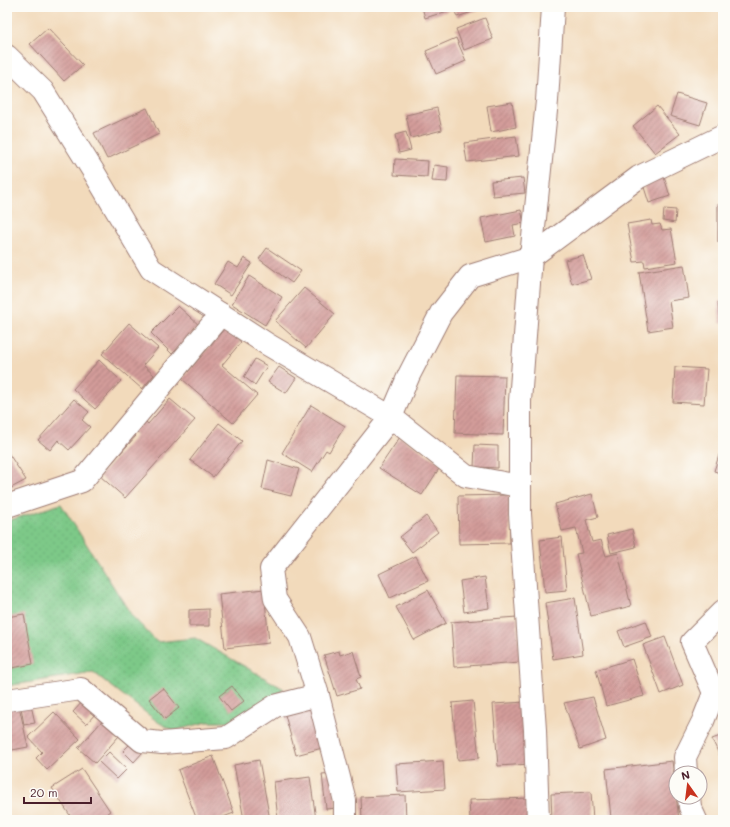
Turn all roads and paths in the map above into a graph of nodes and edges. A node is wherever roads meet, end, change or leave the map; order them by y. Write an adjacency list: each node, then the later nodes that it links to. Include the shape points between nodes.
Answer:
1 (552, 7): 4 (street, via 547,102)
2 (7, 56): 5 (street, via 43,91 96,174 151,269)
3 (723, 136): 4 (street, via 640,177)
4 (531, 256): 6 (street, via 470,276 442,313 409,375); 7 (street, via 520,401)
5 (220, 314): 6 (street); 8 (street, via 82,481)
6 (391, 417): 7 (street, via 466,476); 10 (street, via 271,569 275,599 300,637)
7 (519, 486): 15 (street, via 535,730)
8 (7, 506)
9 (723, 611): 12 (street, via 692,642 714,693 685,757)
10 (318, 695): 11 (street, via 275,706 226,738 162,743 142,740 81,689); 14 (street, via 345,801)
11 (7, 700)
12 (686, 765)
13 (690, 805): 16 (street)
14 (345, 820)
15 (538, 820)
16 (696, 820)

